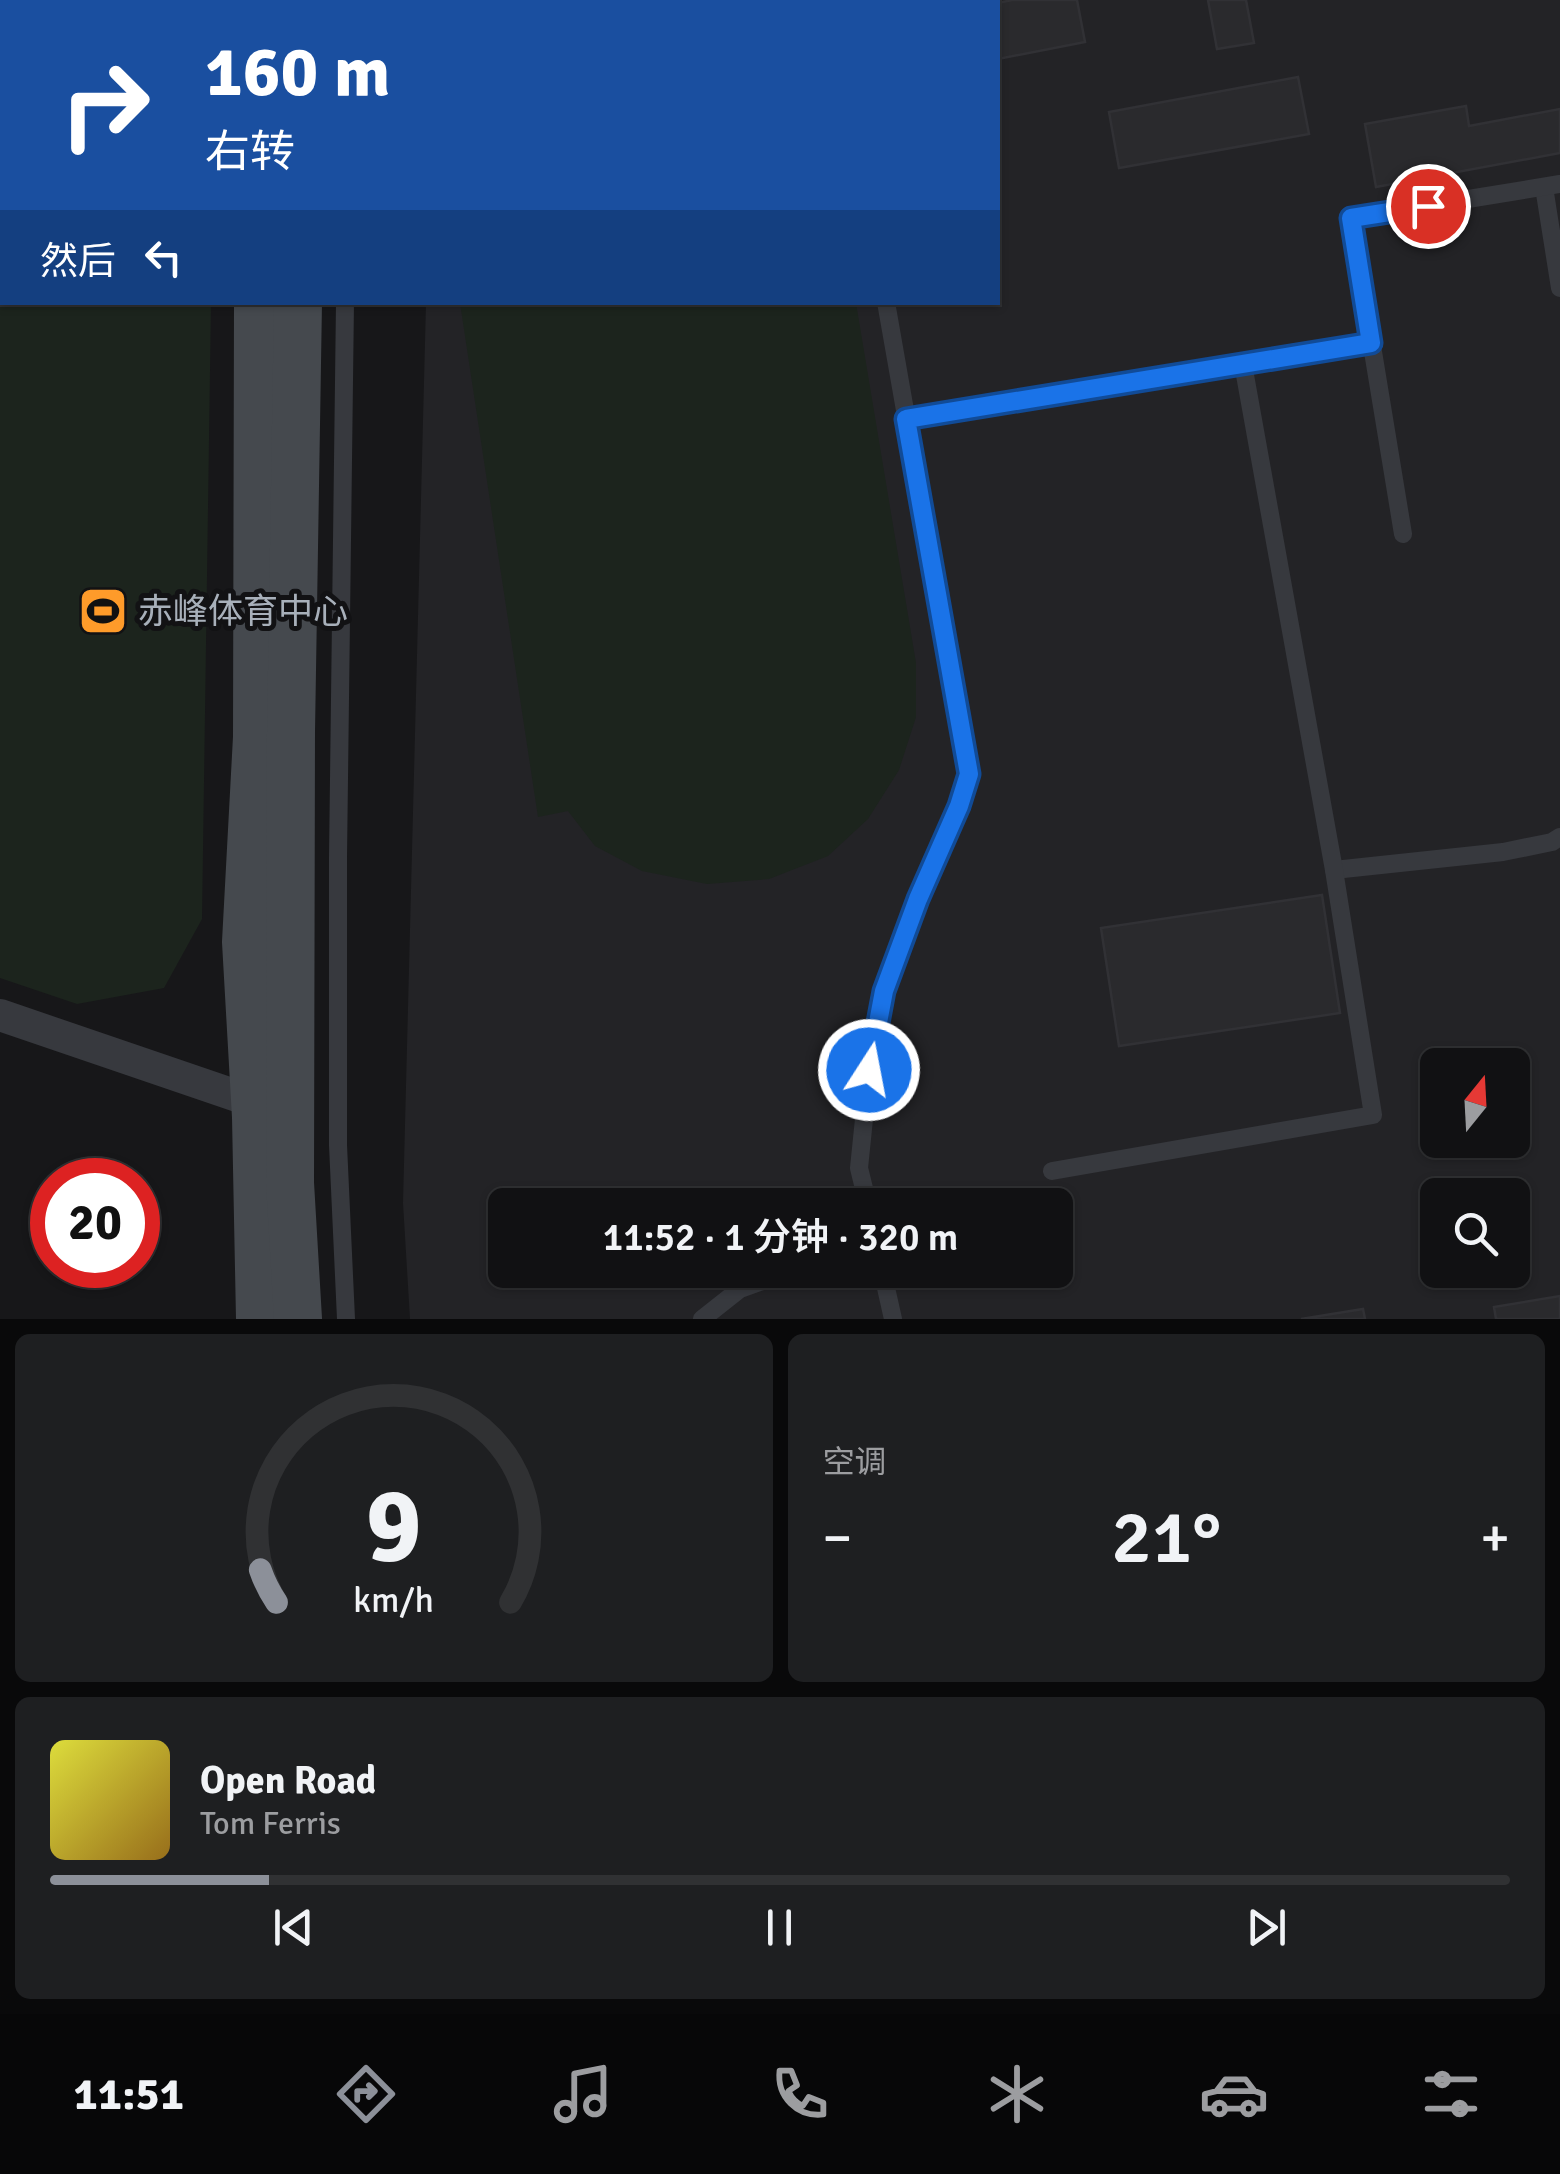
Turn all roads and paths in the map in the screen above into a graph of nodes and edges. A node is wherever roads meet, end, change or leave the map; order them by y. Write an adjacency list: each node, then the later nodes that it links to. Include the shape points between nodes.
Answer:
1 (1552, 186): 2 (lane); 7 (lane, via 1351,218)
2 (1560, 288)
3 (258, 305): 14 (main road, via 257,737 246,942)
4 (298, 305): 20 (main road, via 290,1183)
5 (345, 305): 21 (lane, via 338,1145)
6 (887, 305): 9 (lane)
7 (1371, 343): 8 (lane); 10 (lane)
8 (1243, 364): 9 (lane); 12 (lane)
9 (906, 419): 16 (lane, via 969,774 884,991 869,1070 860,1168)
10 (1402, 534)
11 (1560, 836): 12 (lane, via 1503,852)
12 (1334, 870): 15 (lane, via 1373,1115)
13 (0, 1015): 14 (street)
14 (256, 1102): 19 (main road)
15 (1052, 1171)
16 (864, 1188)
17 (743, 1288): 22 (lane)
18 (886, 1288): 23 (lane)
19 (260, 1319)
20 (298, 1319)
21 (346, 1319)
22 (702, 1319)
23 (894, 1319)

